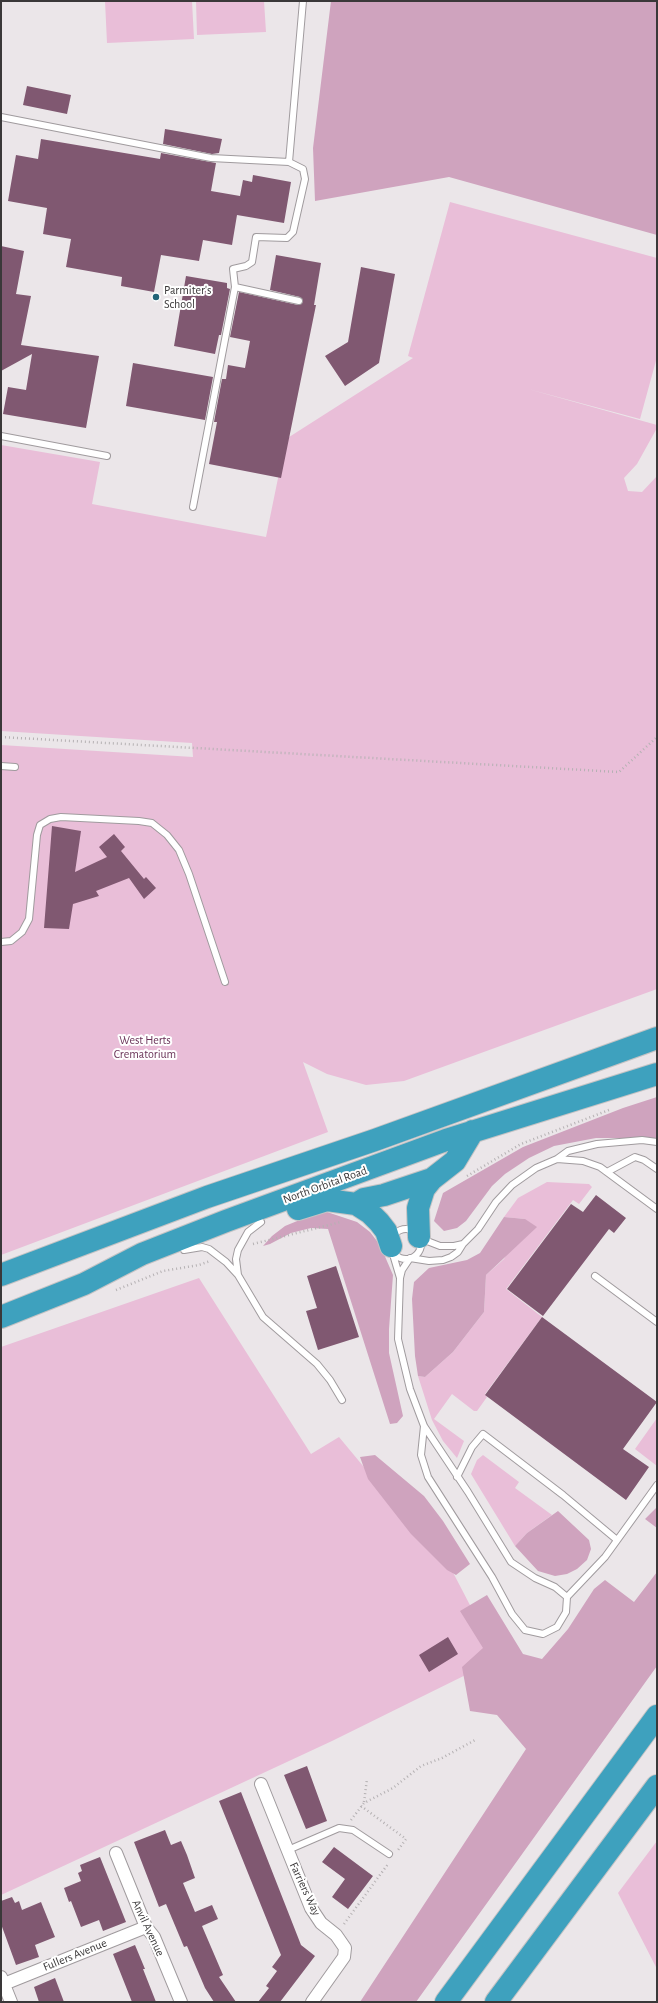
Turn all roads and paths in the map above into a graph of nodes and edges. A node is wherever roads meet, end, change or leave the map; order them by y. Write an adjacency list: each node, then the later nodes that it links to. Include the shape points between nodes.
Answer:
1 (303, 1): 3 (lane)
2 (1, 117): 3 (lane, via 211,158)
3 (289, 162): 4 (lane, via 303,169 305,179 293,232 287,238 256,237 252,262 233,269)
4 (234, 287): 5 (lane); 8 (lane)
5 (299, 301)
6 (1, 436): 7 (lane)
7 (107, 456)
8 (193, 507)
9 (1, 737): 10 (path, via 619,772)
10 (657, 737)
11 (1, 766): 12 (lane)
12 (15, 767)
13 (1, 942): 14 (lane, via 11,941 22,932 29,920 36,835 40,826 50,819 61,817 152,823 167,835 179,850)
14 (225, 982)
15 (657, 1038): 31 (highway, via 375,1140 207,1196)
16 (657, 1074): 17 (highway, North Orbital Road)
17 (473, 1131): 22 (highway, via 455,1160); 35 (highway, North Orbital Road, via 149,1251)
18 (657, 1142): 19 (lane, via 642,1140 597,1144 568,1151)
19 (557, 1159): 21 (lane, via 592,1164); 27 (lane, via 536,1168 512,1185)
20 (657, 1169): 21 (lane, via 635,1157)
21 (607, 1172): 24 (lane)
22 (432, 1178): 23 (highway, via 384,1195 364,1199); 26 (highway, via 419,1200)
23 (356, 1204): 25 (highway, via 327,1200); 28 (highway, via 379,1222 386,1231)
24 (657, 1210)
25 (261, 1222): 29 (highway); 32 (lane, via 248,1232 238,1250)
26 (419, 1237): 27 (lane, via 440,1246); 28 (lane, via 411,1230 401,1230 393,1236); 30 (lane, via 420,1248)
27 (463, 1244): 30 (lane, via 458,1252 443,1260)
28 (392, 1248): 30 (lane, via 400,1258); 34 (lane)
29 (184, 1250): 32 (lane, via 202,1247 209,1249); 35 (highway)
30 (410, 1258): 34 (lane)
31 (1, 1275)
32 (238, 1275): 38 (lane, via 263,1317 317,1364)
33 (595, 1276): 37 (lane)
34 (400, 1278): 39 (lane, via 398,1339 410,1389)
35 (84, 1284): 36 (highway, North Orbital Road)
36 (1, 1317)
37 (657, 1322)
38 (342, 1400)
39 (424, 1426): 40 (lane); 43 (lane, via 421,1455 428,1477 492,1577 512,1614 525,1630 543,1634 557,1627 566,1612)
40 (457, 1477): 42 (lane, via 472,1447 483,1434); 43 (lane, via 511,1562 535,1578 555,1587)
41 (657, 1485): 42 (lane)
42 (617, 1540): 43 (lane, via 605,1557)
43 (567, 1597)
44 (657, 1716): 62 (highway)
45 (477, 1739): 49 (path, via 442,1758 420,1766 393,1788)
46 (367, 1779): 49 (path)
47 (261, 1784): 52 (street, Farriers Way)
48 (657, 1786): 63 (highway)
49 (364, 1803): 50 (path)
50 (361, 1806): 51 (path); 53 (path, via 406,1839)
51 (344, 1828): 52 (lane); 55 (lane, via 353,1830)
52 (288, 1850): 57 (street, Farriers Way, via 311,1908 321,1923)
53 (397, 1852)
54 (116, 1853): 56 (street, Anvil Avenue)
55 (391, 1856): 57 (path)
56 (146, 1927): 58 (street, Fullers Avenue); 60 (street, Anvil Avenue, via 154,1937)
57 (336, 1935): 61 (street, Farriers Way, via 344,1948 344,1957)
58 (2, 1981): 59 (street, Fullers Avenue)
59 (11, 2002)
60 (181, 2002)
61 (312, 2002)
62 (446, 2002)
63 (496, 2002)

